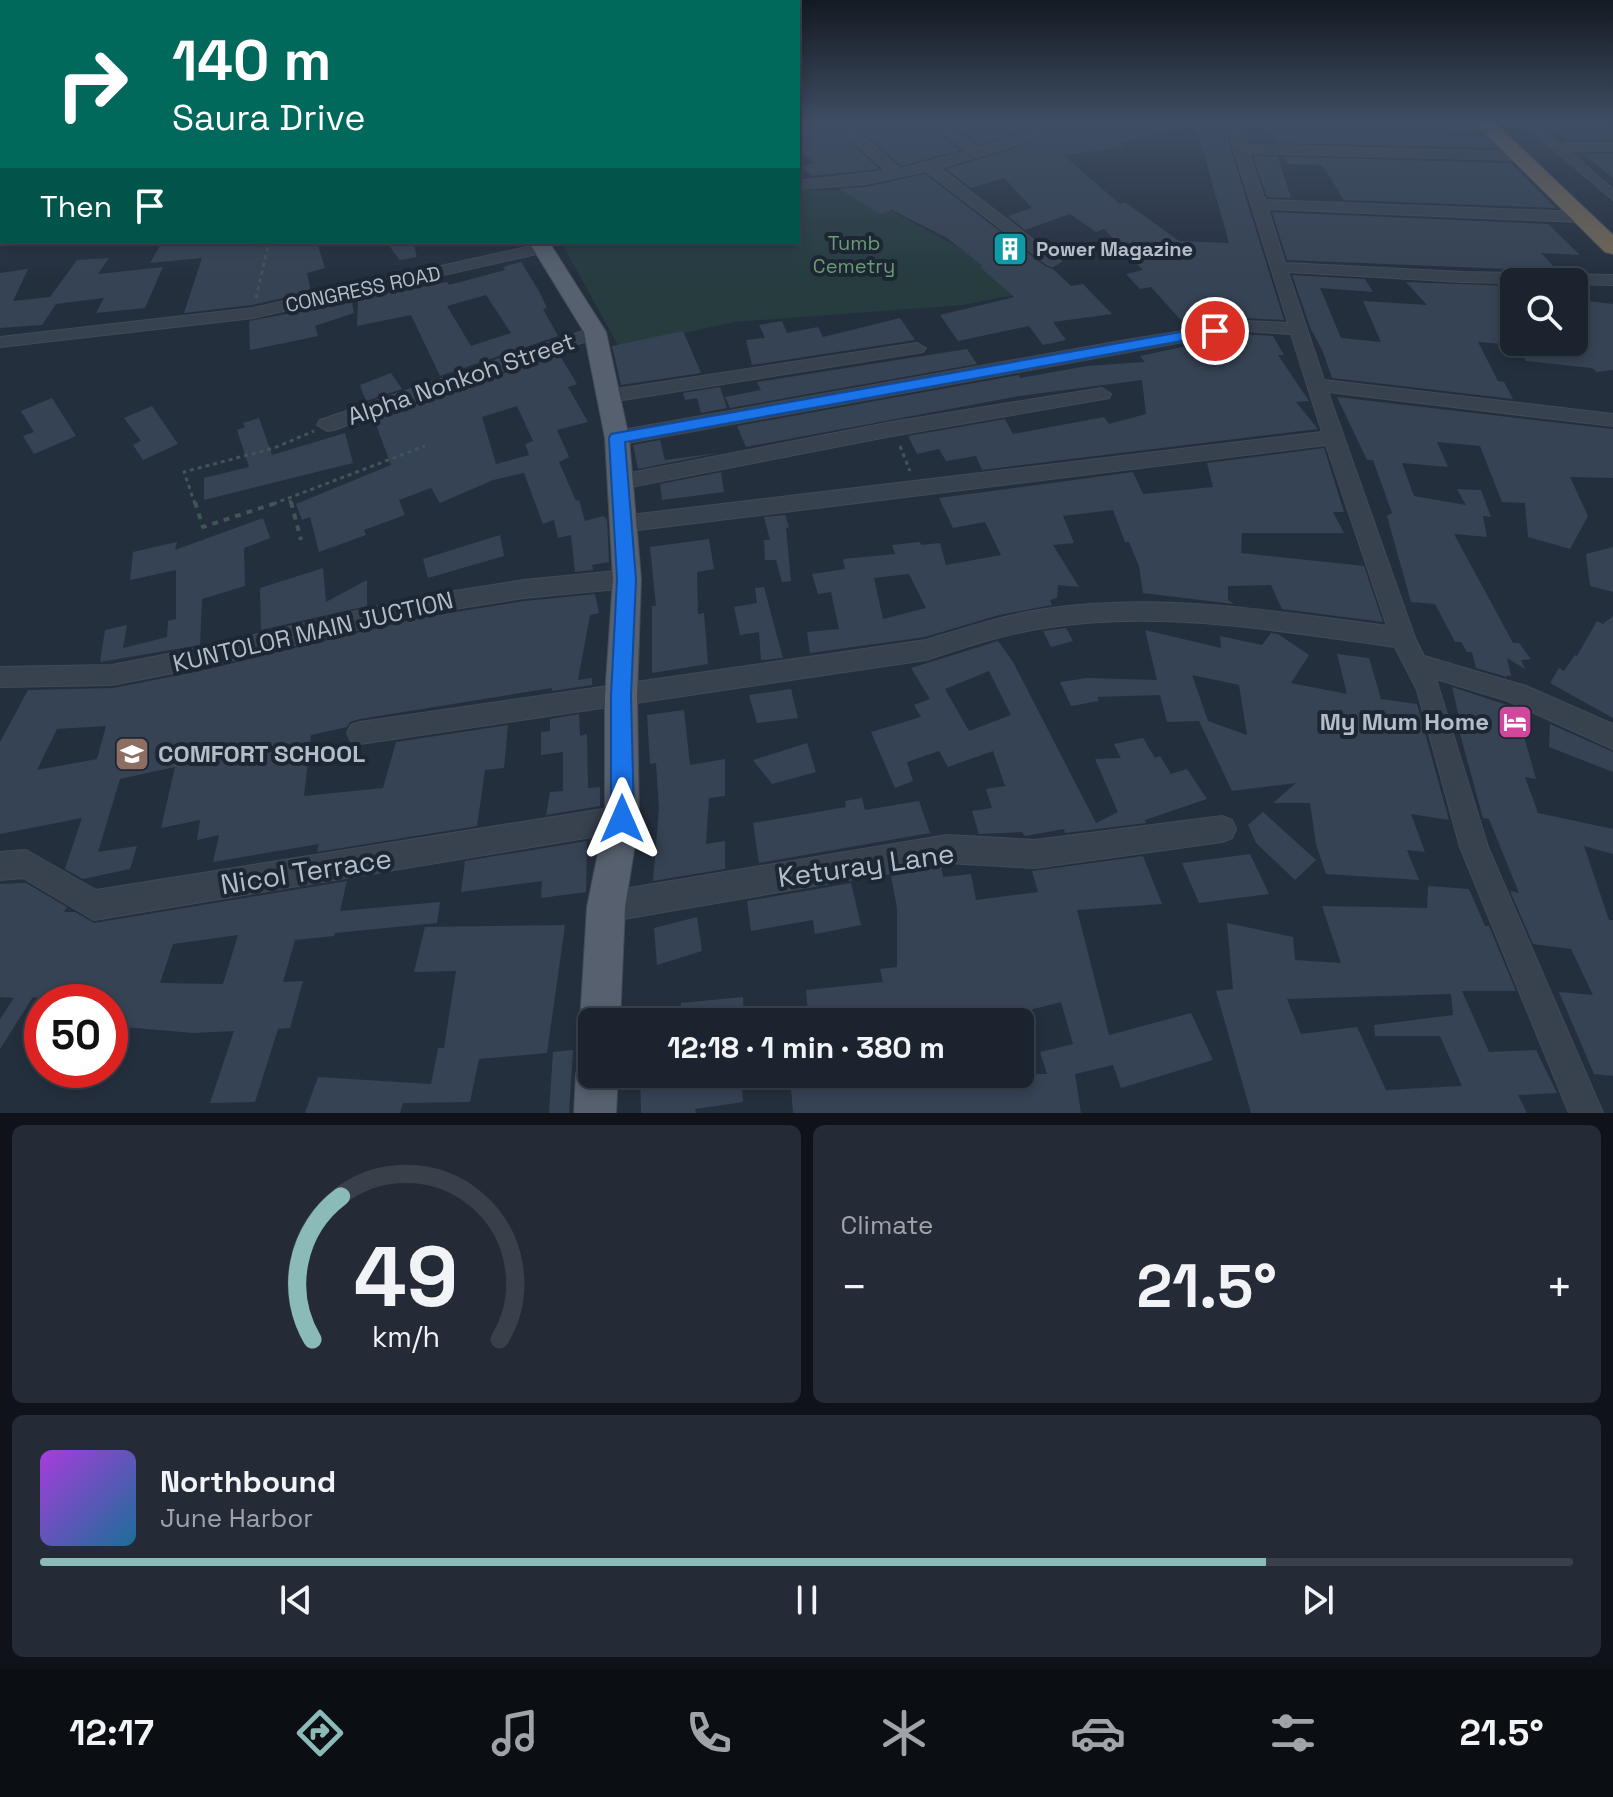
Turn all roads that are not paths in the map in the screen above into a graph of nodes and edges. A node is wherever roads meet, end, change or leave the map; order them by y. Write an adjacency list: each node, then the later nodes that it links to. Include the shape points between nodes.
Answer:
1 (891, 174): 7 (street)
2 (939, 174): 14 (street)
3 (1249, 174): 9 (street)
4 (1536, 174): 10 (highway)
5 (1547, 174): 11 (highway)
6 (1587, 174): 8 (street)
7 (800, 185)
8 (1613, 196)
9 (1259, 204): 10 (street); 15 (street)
10 (1581, 217): 13 (highway)
11 (1613, 230)
12 (542, 245): 18 (main road); 19 (street, CONGRESS ROAD, via 253,313)
13 (1613, 247)
14 (1053, 261)
15 (1278, 267): 16 (street); 17 (street)
16 (1613, 280)
17 (1298, 329): 21 (street); 27 (street, via 1244,326)
18 (595, 332): 23 (main road); 25 (street, Alpha Nonkoh Street)
19 (0, 342)
20 (917, 348): 23 (street)
21 (1317, 385): 24 (street); 26 (street)
22 (1102, 394): 28 (street)
23 (610, 396): 27 (main road)
24 (1613, 420)
25 (327, 425)
26 (1333, 437): 29 (street); 31 (street)
27 (617, 438): 28 (main road)
28 (620, 482): 29 (main road)
29 (622, 524): 30 (main road)
30 (627, 579): 33 (street, KUNTOLOR MAIN JUCTION, via 417,606 112,675); 34 (main road)
31 (1403, 638): 32 (street); 34 (street, via 1236,616 1062,616 993,629 926,650)
32 (1416, 664): 36 (street, via 1532,697); 44 (street, via 1429,690 1474,847)
33 (0, 677)
34 (621, 696): 35 (street); 37 (main road)
35 (360, 733)
36 (1613, 737)
37 (622, 819): 39 (street, Nicol Terrace, via 94,905 26,864); 40 (main road)
38 (1222, 829): 40 (street, Keturay Lane, via 1035,854 947,849)
39 (0, 866)
40 (606, 907): 41 (main road)
41 (601, 1008)
42 (596, 1088): 43 (main road)
43 (595, 1113)
44 (1586, 1113)

